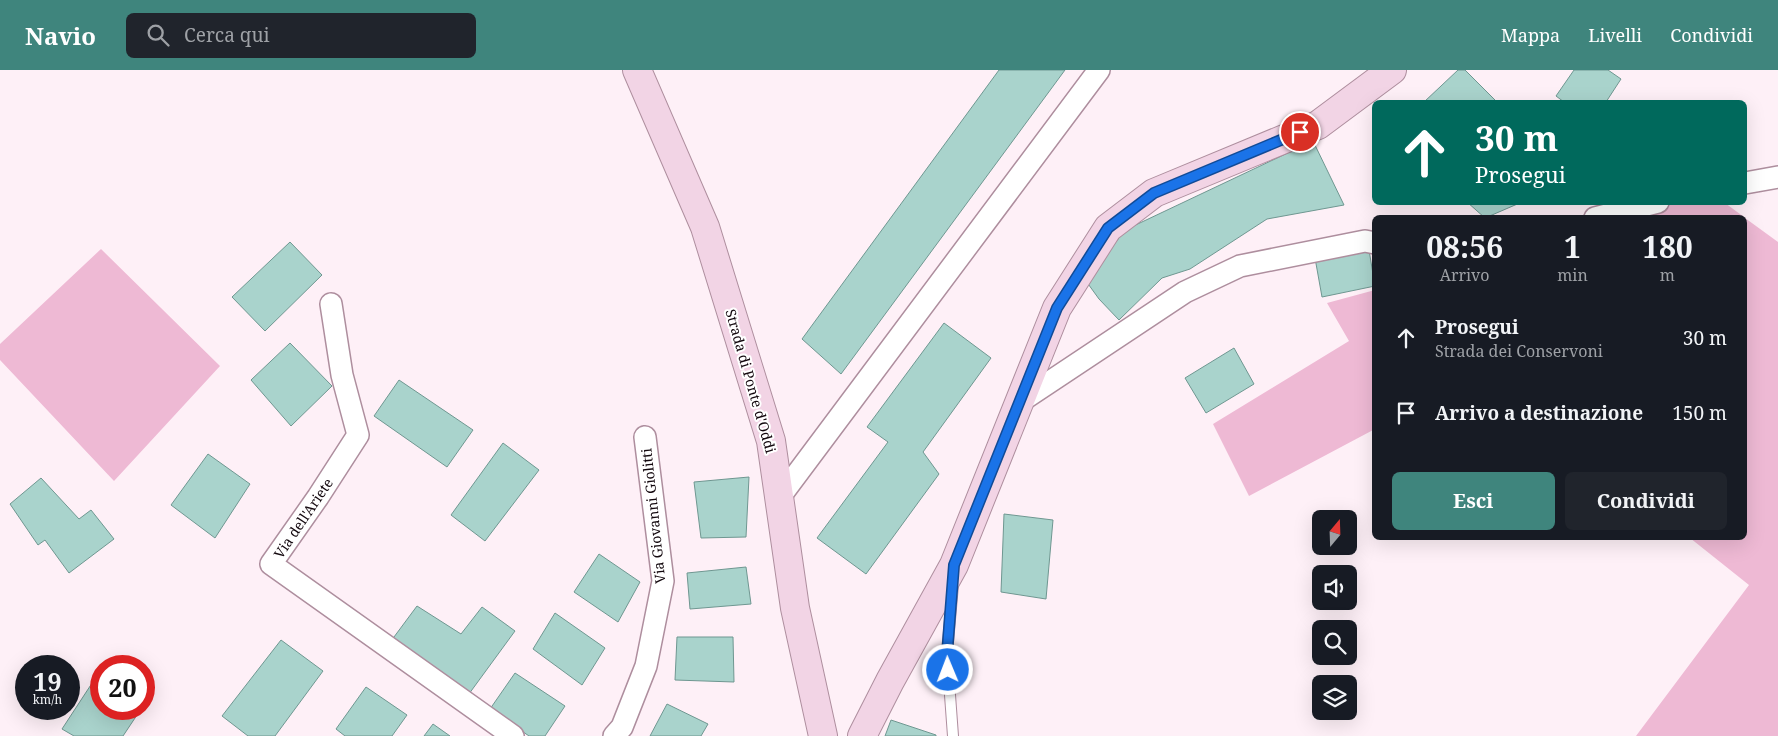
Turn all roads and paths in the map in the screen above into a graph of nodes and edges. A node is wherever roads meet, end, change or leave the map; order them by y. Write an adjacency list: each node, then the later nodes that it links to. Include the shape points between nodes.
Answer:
1 (637, 70): 12 (street, Strada di Ponte d'Oddi, via 705,227 771,441)
2 (1099, 70): 12 (street)
3 (1392, 70): 10 (street, via 1318,125 1154,193 1108,228 1057,308)
4 (1778, 177): 5 (street)
5 (1747, 184)
6 (1646, 205): 7 (street)
7 (1607, 215)
8 (1372, 242): 10 (street, via 1365,241 1240,266 1185,292)
9 (331, 304): 14 (street, Via dell'Ariete, via 342,374 358,434 271,564)
10 (1018, 403): 13 (street)
11 (645, 437): 15 (street, Via Giovanni Giolitti, via 663,581 646,666 622,727)
12 (780, 498): 16 (street, Strada di Ponte d'Oddi, via 795,608)
13 (954, 565): 17 (street); 18 (lane, via 947,654)
14 (513, 736)
15 (614, 736)
16 (822, 736)
17 (862, 736)
18 (953, 736)

